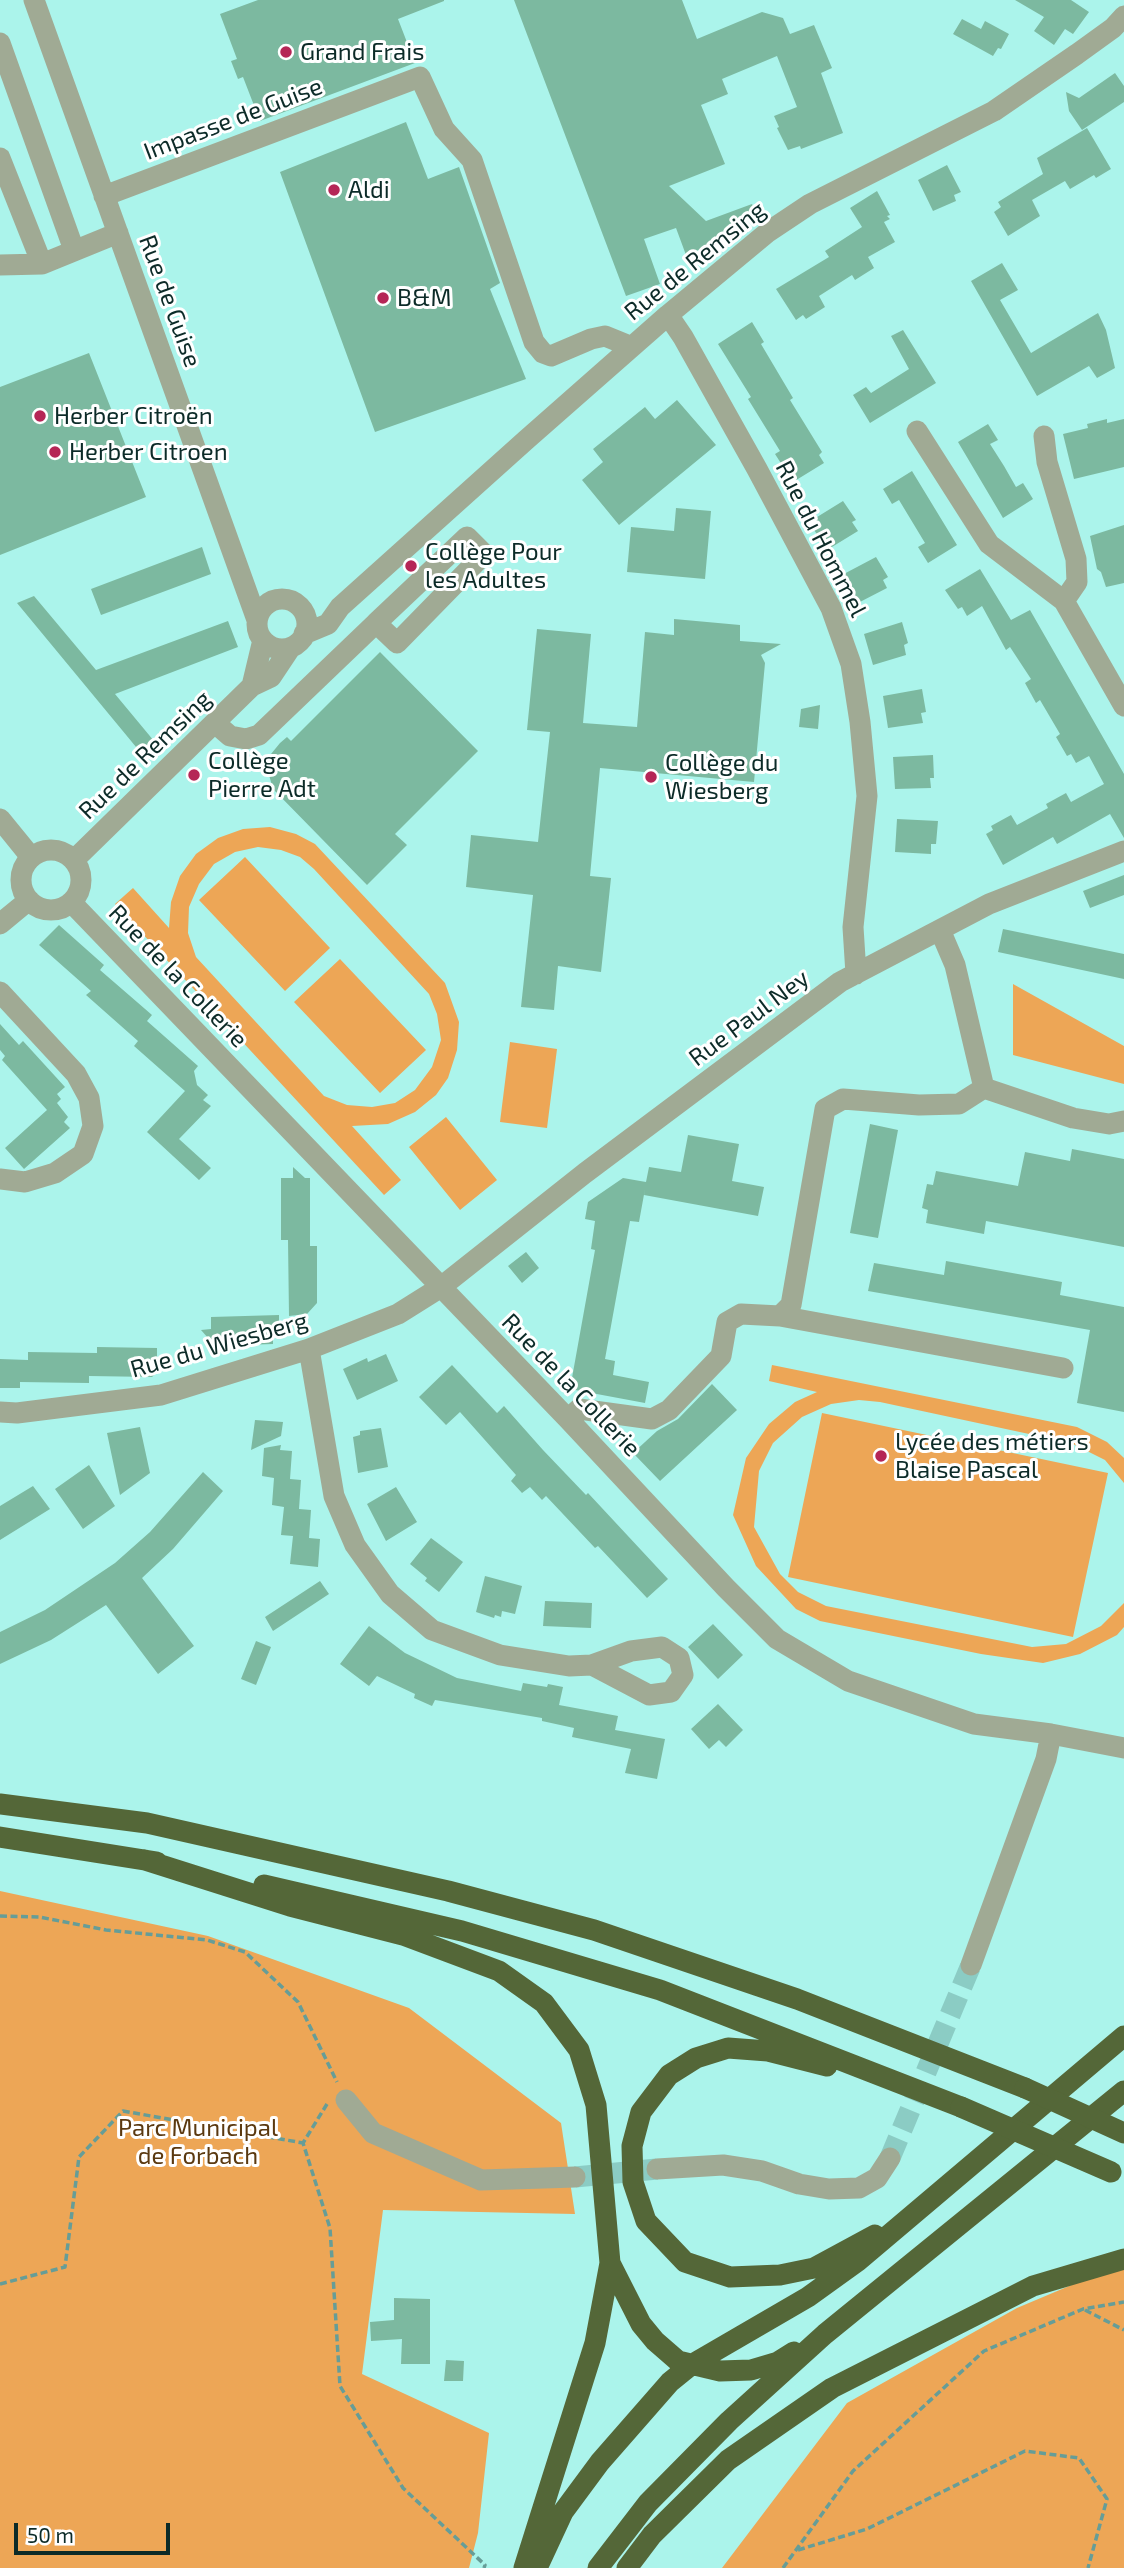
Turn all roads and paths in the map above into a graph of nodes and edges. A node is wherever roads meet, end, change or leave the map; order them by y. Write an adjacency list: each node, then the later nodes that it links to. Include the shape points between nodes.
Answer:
1 (34, 0): 5 (street, Rue de Guise)
2 (1124, 16): 10 (street, Rue de Remsing, via 994,111 810,204 768,232)
3 (0, 43): 7 (street)
4 (0, 158): 8 (street)
5 (104, 196): 6 (street, Rue de Guise); 11 (street, Impasse de Guise, via 420,77 444,129 472,160 534,342 551,356 604,337)
6 (118, 233): 7 (street); 18 (street, Rue de Guise)
7 (75, 250): 8 (street)
8 (42, 264): 9 (street)
9 (0, 265)
10 (668, 315): 11 (street, Rue de Remsing); 31 (street, Rue du Hommel, via 831,608 851,664 867,796 853,927)
11 (632, 346): 15 (street, Rue de Remsing)
12 (917, 431): 14 (street, via 989,544)
13 (1044, 436): 14 (street, via 1046,462 1076,559 1077,582)
14 (1064, 601): 21 (street)
15 (340, 607): 16 (street); 19 (street, Rue de Remsing, via 328,624)
16 (302, 610): 18 (street, via 289,600 268,603 261,609); 19 (street, via 307,626)
17 (376, 623): 17 (street, via 397,643 484,554 467,537); 22 (street, via 259,735 246,739 230,736)
18 (260, 630): 19 (street, via 275,648); 20 (street)
19 (298, 640): 20 (street, Rue de Remsing, via 271,677)
20 (252, 686): 22 (street, Rue de Remsing)
21 (1124, 706)
22 (215, 723): 26 (street, Rue de Remsing)
23 (0, 819): 25 (street)
24 (1124, 851): 30 (street, Rue Paul Ney, via 989,904)
25 (32, 857): 26 (street, via 53,850); 27 (street, via 21,878)
26 (74, 860): 28 (street, via 82,882)
27 (29, 900): 28 (street, via 50,910); 29 (street)
28 (71, 902): 36 (street, Rue de la Collerie)
29 (0, 924)
30 (940, 930): 31 (street, Rue Paul Ney); 33 (street, via 955,965)
31 (856, 974): 36 (street, Rue Paul Ney, via 585,1173)
32 (0, 992): 35 (street, via 76,1074 89,1098 93,1126 83,1154 55,1173 25,1182)
33 (984, 1088): 34 (street, via 1073,1118 1109,1124); 37 (street, via 959,1104 843,1099 825,1109 791,1305)
34 (1124, 1121)
35 (0, 1179)
36 (441, 1287): 38 (street, Rue du Wiesberg, via 398,1314); 41 (street, Rue de la Collerie)
37 (780, 1316): 39 (street); 41 (street, via 741,1314 727,1322 721,1356 670,1410 652,1419 579,1409)
38 (309, 1349): 40 (street, Rue du Wiesberg, via 161,1395); 42 (street, via 334,1496 355,1545 390,1594 432,1630 500,1655)
39 (1063, 1368)
40 (0, 1412)
41 (568, 1419): 43 (street, Rue de la Collerie, via 777,1639 848,1681 908,1702 974,1724)
42 (592, 1665)
43 (1051, 1734): 44 (street, Rue de la Collerie); 49 (street)
44 (1124, 1748)
45 (0, 1804): 52 (highway, via 173,1828 449,1891 594,1930 797,1999)
46 (0, 1837): 47 (highway)
47 (145, 1860): 51 (highway, via 462,1931 660,1990); 64 (highway, via 290,1906 403,1935 499,1971 544,2003 579,2050 596,2105)
48 (0, 1916): 54 (path, via 207,1940 245,1952 298,2001)
49 (971, 1965)
50 (1124, 2036): 62 (highway)
51 (879, 2074): 60 (highway, bridge); 62 (highway, via 818,2065 768,2051 729,2048 696,2058 669,2076 641,2112 632,2146 632,2182 646,2221 685,2262 730,2277 814,2268)
52 (1025, 2088): 55 (highway, bridge); 56 (highway, bridge)
53 (1124, 2091): 69 (highway)
54 (346, 2101): 57 (path, via 326,2105); 61 (street, via 373,2133 481,2180)
55 (1124, 2118)
56 (1124, 2133)
57 (303, 2143): 65 (path, via 123,2111 79,2157 65,2266); 72 (path, via 330,2228 340,2386 403,2488)
58 (890, 2158): 59 (street, via 877,2178 859,2188 799,2184 762,2171 723,2165)
59 (657, 2169)
60 (1117, 2175)
61 (575, 2177)
62 (908, 2217): 70 (highway, via 859,2261 808,2297)
63 (1124, 2259): 76 (highway, via 1033,2286 832,2388 728,2460 652,2535)
64 (610, 2263): 70 (highway, via 654,2341 678,2361); 73 (highway, via 595,2343)
65 (0, 2284)
66 (1124, 2302): 67 (path)
67 (1083, 2309): 68 (path); 71 (path, via 984,2351 853,2471)
68 (1124, 2330)
69 (825, 2334): 70 (highway, via 778,2362 751,2370 720,2371); 75 (highway, via 648,2503)
70 (691, 2365): 74 (highway, via 670,2382 600,2462 563,2512)
71 (796, 2551): 77 (path); 78 (path, via 867,2529 1025,2451 1079,2458 1107,2499)
72 (484, 2568)
73 (524, 2568)
74 (537, 2568)
75 (598, 2568)
76 (626, 2568)
77 (783, 2568)
78 (1088, 2568)

